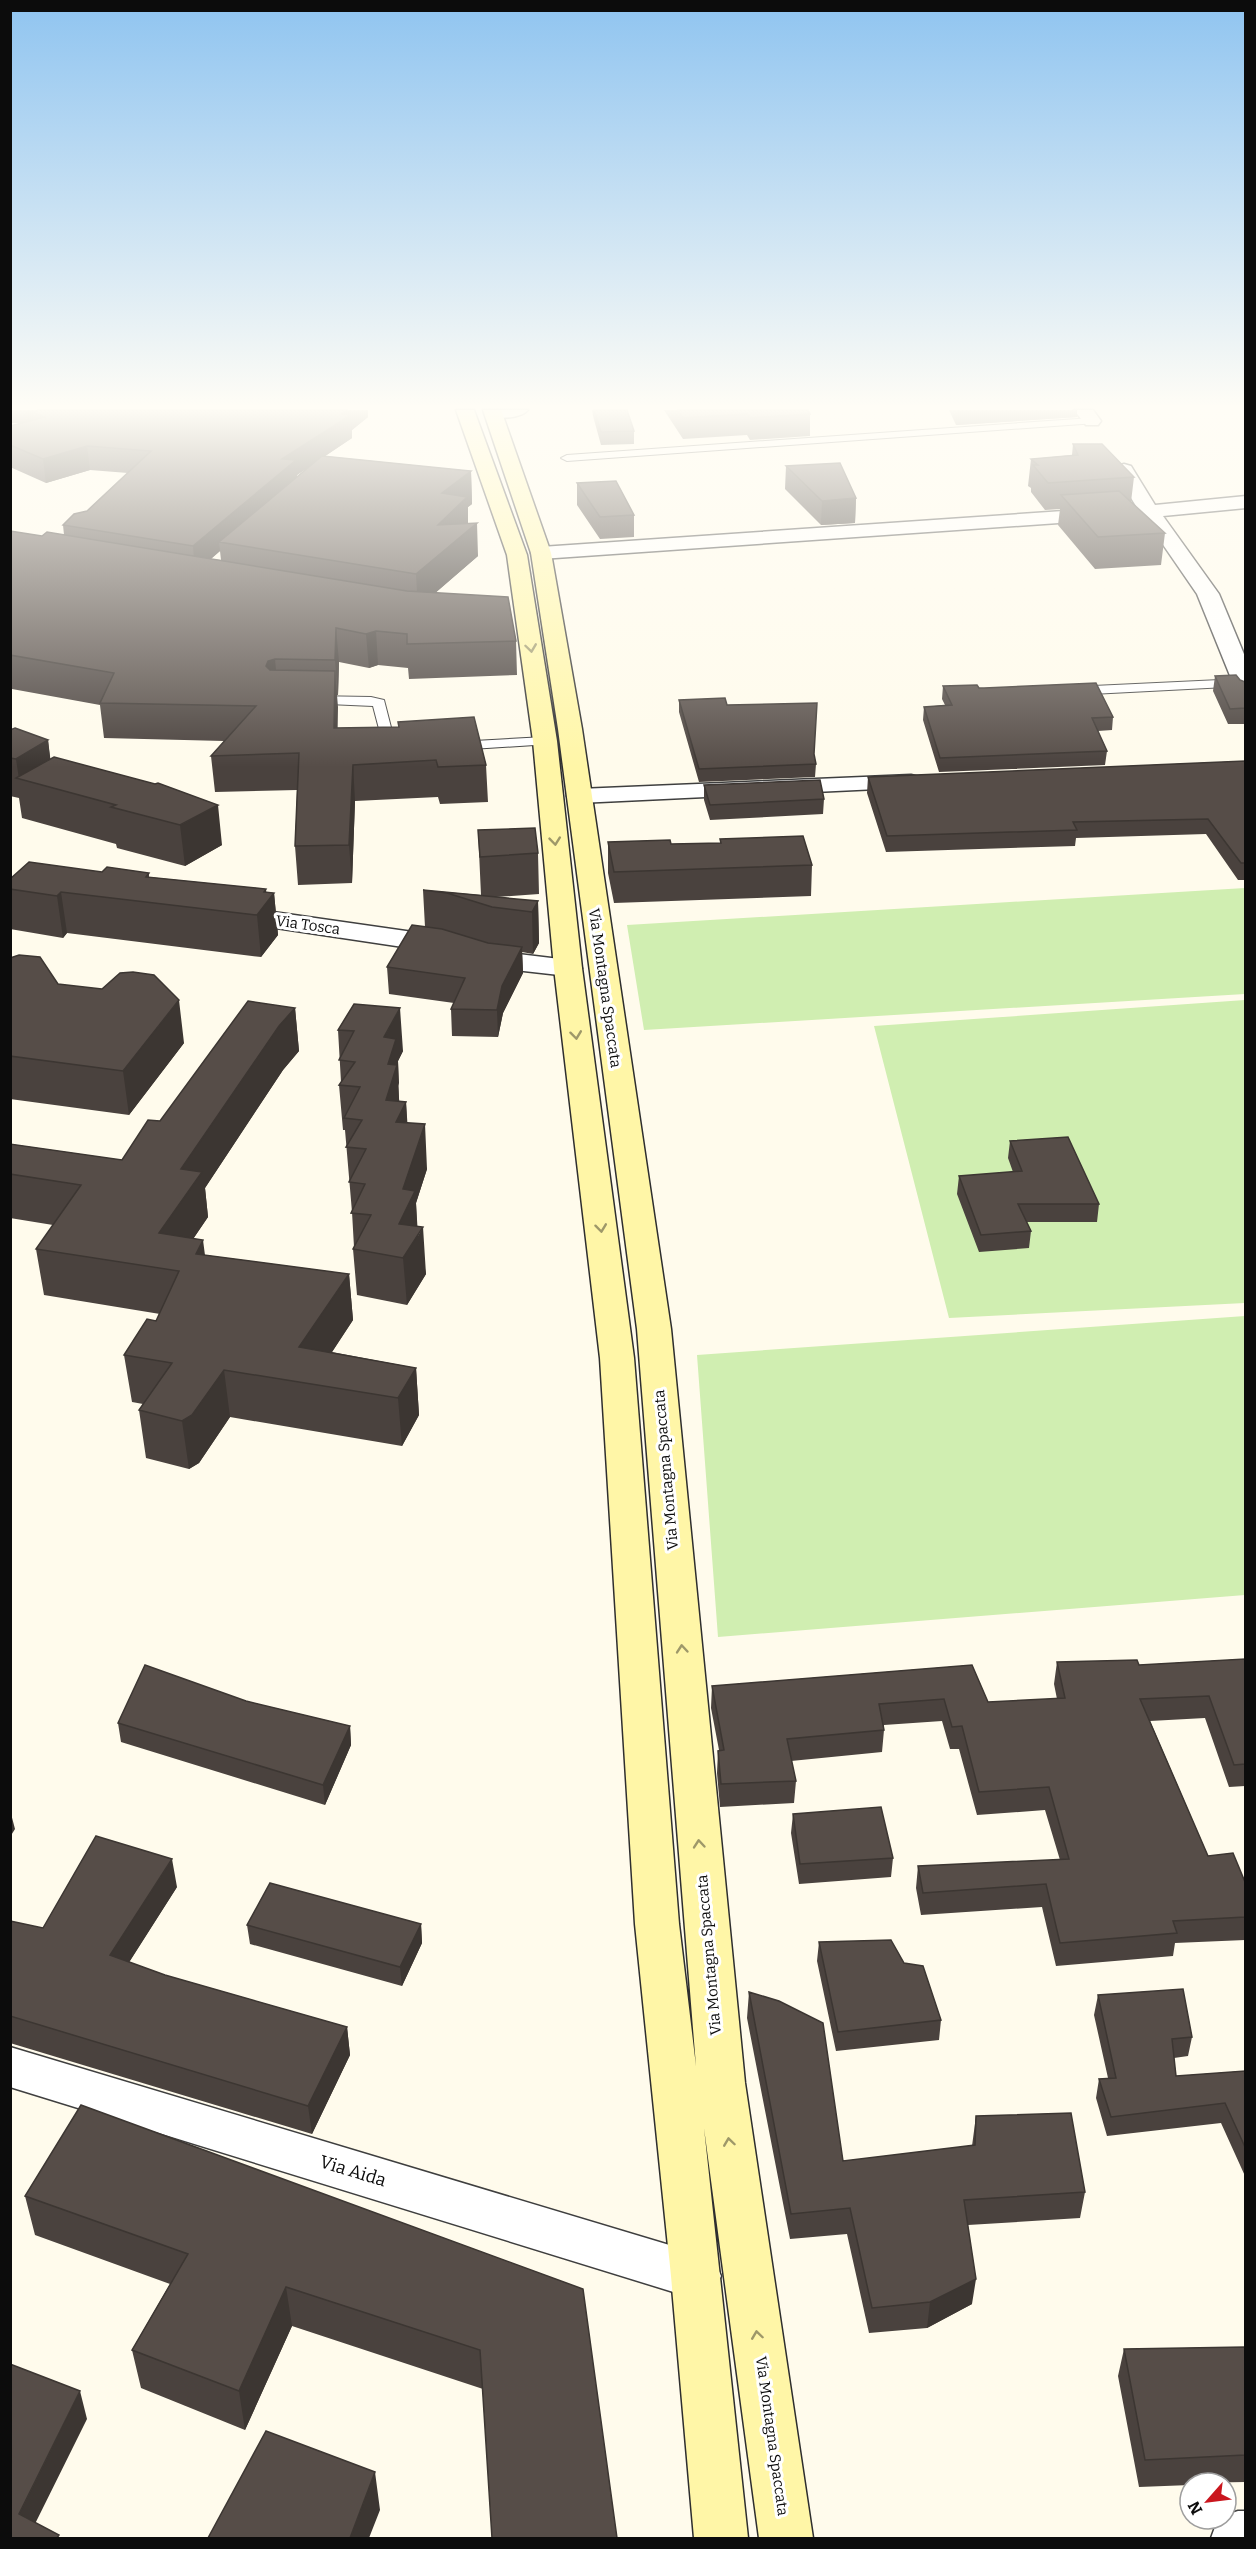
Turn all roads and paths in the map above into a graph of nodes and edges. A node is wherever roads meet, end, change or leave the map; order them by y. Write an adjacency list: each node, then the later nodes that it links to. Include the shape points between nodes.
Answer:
1 (512, 529): 9 (main road, Via Montagna Spaccata, one-way to 9, via 517,555 515,609)
2 (533, 529): 5 (main road, Via Montagna Spaccata)
3 (890, 529): 5 (street)
4 (1163, 529): 6 (street, via 1208,594)
5 (541, 553): 13 (main road, Via Montagna Spaccata)
6 (1244, 685): 7 (lane)
7 (1054, 692)
8 (301, 700): 11 (lane, via 376,701 389,746)
9 (545, 741): 10 (lane); 15 (main road, Via Montagna Spaccata, one-way to 15)
10 (438, 747)
11 (414, 748)
12 (936, 781): 13 (street)
13 (579, 796): 19 (main road, Via Montagna Spaccata, one-way to 13, via 721,2083 654,1329)
14 (210, 911): 15 (street, Via Tosca, via 448,945 489,959)
15 (568, 969): 17 (main road, Via Montagna Spaccata, one-way to 17, via 617,1358 657,1924)
16 (10, 2067): 17 (street, Via Aida)
17 (696, 2276): 18 (main road, Via Montagna Spaccata)
18 (720, 2538)
19 (786, 2538)
20 (1238, 2538): 21 (street)
21 (1245, 2538)

